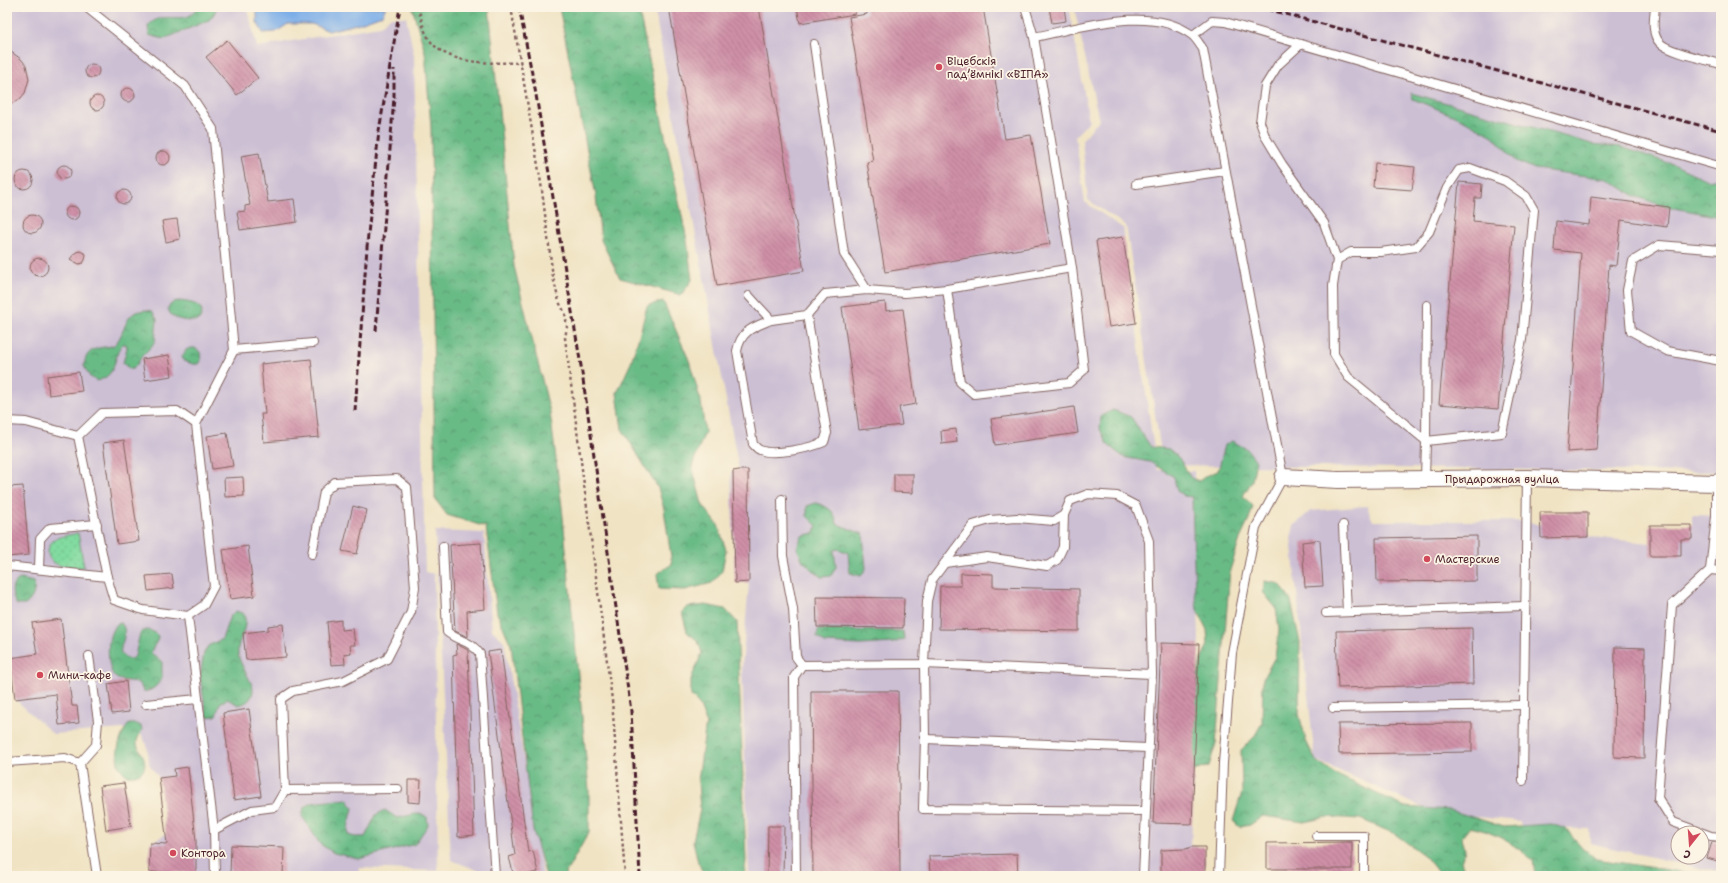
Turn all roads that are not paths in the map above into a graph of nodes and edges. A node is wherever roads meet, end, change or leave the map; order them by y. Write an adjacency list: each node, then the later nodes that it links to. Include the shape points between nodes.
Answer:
1 (86, 7): 22 (lane, via 185,86 213,129)
2 (1025, 7): 5 (lane)
3 (1655, 7): 8 (lane, via 1654,29 1659,42 1670,49)
4 (1192, 35): 5 (lane, via 1172,24 1141,20 1110,21); 7 (lane, via 1212,21 1225,22); 10 (lane, via 1204,49)
5 (1034, 37): 14 (lane)
6 (814, 44): 16 (lane, via 844,254)
7 (1301, 44): 9 (lane); 13 (lane, via 1278,65 1265,86 1260,122 1265,136 1282,164 1324,223)
8 (1721, 64)
9 (1721, 166)
10 (1225, 171): 11 (lane); 28 (lane)
11 (1136, 184)
12 (1721, 250): 23 (lane, via 1659,245 1633,261 1627,290 1631,331 1667,351)
13 (1337, 260): 27 (lane, via 1333,286 1334,354 1348,377); 27 (lane, via 1351,252 1381,252 1416,247 1429,232 1447,188 1459,170 1470,168 1505,181 1526,196 1534,210 1522,340 1502,433)
14 (1072, 268): 15 (lane); 15 (lane, via 1084,370 1069,383 974,394 960,382)
15 (947, 289): 16 (lane, via 905,293)
16 (867, 290): 19 (lane, via 825,294)
17 (749, 296): 20 (lane)
18 (1426, 306): 27 (lane)
19 (807, 315): 20 (lane); 20 (lane, via 827,433 824,442 814,446 771,453 752,444 737,351 739,342 748,330)
20 (771, 320)
21 (313, 343): 22 (lane)
22 (234, 350): 25 (lane)
23 (1721, 361)
24 (7, 421): 26 (lane, via 26,422)
25 (196, 424): 26 (lane, via 177,411 102,413); 47 (lane, via 214,586 204,604)
26 (78, 436): 34 (lane)
27 (1426, 441): 30 (lane)
28 (1283, 477): 30 (street, Прыдарожная вуліца); 72 (lane, via 1256,527 1232,653 1223,763)
29 (1527, 478): 30 (street, Прыдарожная вуліца); 31 (street, Прыдарожная вуліца); 44 (lane)
30 (1425, 480)
31 (1718, 482): 41 (lane)
32 (782, 499): 50 (lane, via 783,556 793,609 796,657)
33 (1064, 514): 38 (lane, via 1054,521 1017,518 990,520 973,526); 38 (lane, via 1063,547 1057,560 1047,566 987,557); 51 (lane, via 1070,501 1088,494 1117,496 1136,506 1149,541)
34 (97, 524): 40 (lane, via 50,528 40,540); 43 (lane)
35 (1343, 525): 45 (lane)
36 (443, 546): 69 (lane, via 447,632 455,638 473,644 480,654)
37 (312, 554): 62 (lane, via 324,492 335,482 397,479 407,487 415,588 411,612 387,659 343,681 293,691 281,700)
38 (945, 563): 49 (lane, via 932,580 927,601)
39 (7, 566): 40 (lane)
40 (39, 568): 43 (lane)
41 (1710, 570): 42 (lane); 66 (lane, via 1672,605 1658,798 1673,822 1711,836)
42 (1721, 571)
43 (107, 577): 47 (lane, via 114,600 143,610)
44 (1524, 606): 45 (lane); 54 (lane)
45 (1347, 612): 46 (lane)
46 (1326, 613)
47 (188, 616): 52 (lane)
48 (89, 656): 59 (lane, via 98,729 96,745)
49 (924, 664): 50 (lane); 51 (lane); 56 (lane)
50 (802, 665): 70 (lane, via 794,676)
51 (1152, 674): 57 (lane)
52 (198, 700): 53 (lane); 64 (lane)
53 (146, 704)
54 (1524, 705): 55 (lane); 60 (lane)
55 (1333, 708)
56 (925, 739): 57 (lane); 63 (lane, via 923,809)
57 (1148, 748): 63 (lane)
58 (7, 762): 59 (lane, via 65,758)
59 (80, 763): 67 (lane)
60 (1523, 781)
61 (398, 789): 62 (lane)
62 (285, 790): 64 (lane, via 275,807 252,810)
63 (1146, 811): 71 (lane)
64 (214, 830): 68 (lane)
65 (1316, 836): 73 (lane, via 1364,836)
66 (1721, 837)
67 (97, 876)
68 (214, 876)
69 (495, 876)
70 (796, 876)
71 (1143, 876)
72 (1219, 876)
73 (1364, 876)

